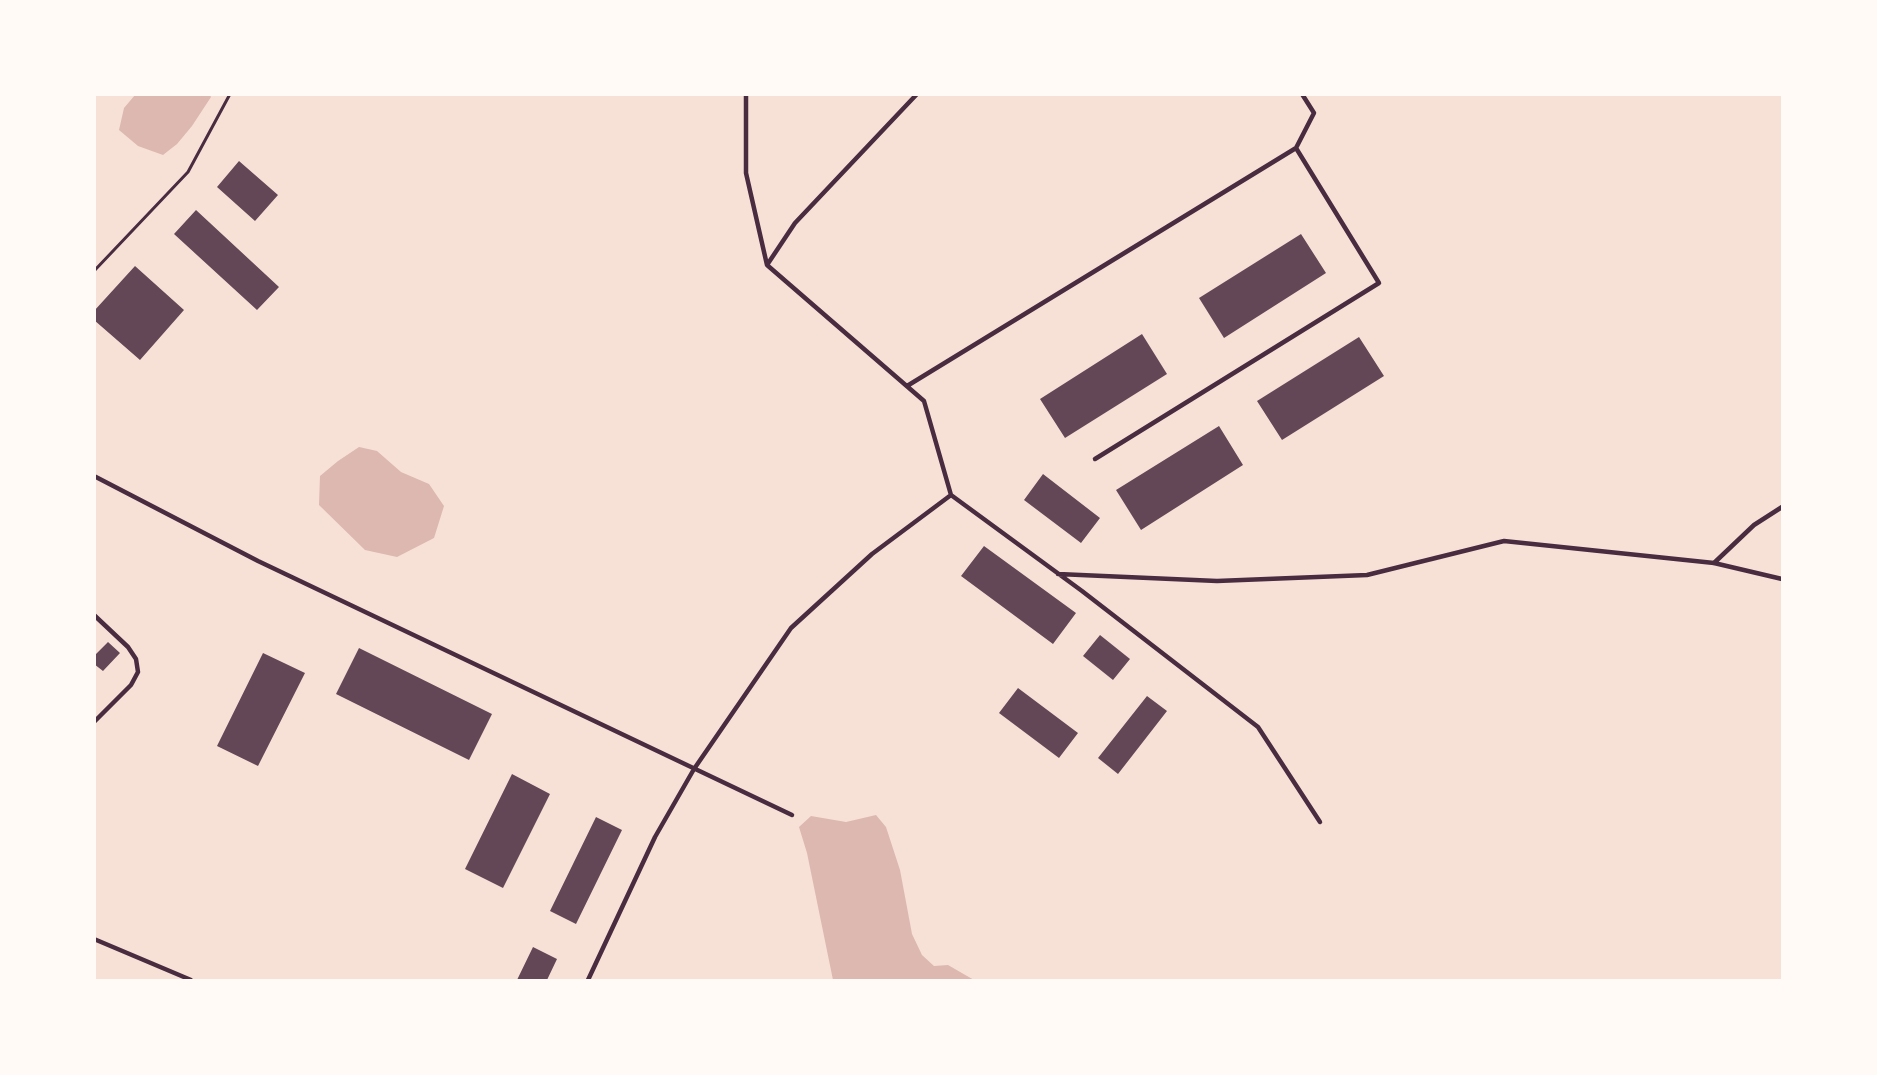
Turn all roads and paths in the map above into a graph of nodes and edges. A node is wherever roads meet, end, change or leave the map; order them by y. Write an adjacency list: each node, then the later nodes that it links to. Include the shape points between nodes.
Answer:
1 (230, 94): 7 (path, via 188,172)
2 (746, 94): 6 (lane, via 747,173)
3 (917, 94): 6 (lane, via 795,223)
4 (1302, 94): 5 (lane, via 1314,113)
5 (1296, 148): 8 (lane); 9 (lane, via 1380,283)
6 (767, 265): 8 (lane)
7 (94, 271)
8 (907, 386): 11 (lane, via 924,400)
9 (1095, 459)
10 (94, 476): 18 (lane, via 258,561)
11 (951, 495): 14 (lane); 18 (lane, via 872,554 790,628)
12 (1782, 507): 13 (lane, via 1754,525)
13 (1714, 563): 14 (lane, via 1504,541 1367,575 1217,581); 15 (lane)
14 (1058, 574): 20 (lane, via 1257,728)
15 (1782, 579)
16 (94, 615): 17 (lane, via 128,647 138,672 131,685)
17 (94, 722)
18 (694, 769): 19 (lane); 23 (lane, via 655,837)
19 (792, 816)
20 (1320, 822)
21 (94, 939): 22 (lane)
22 (191, 981)
23 (588, 981)

